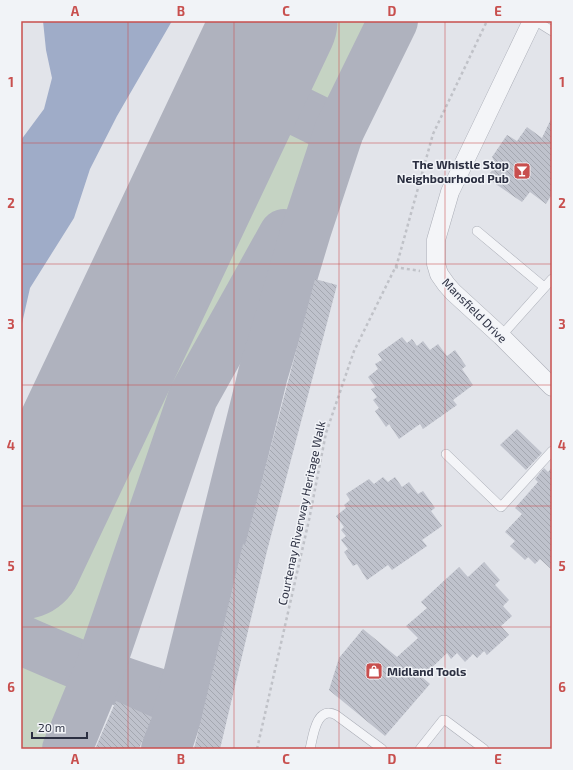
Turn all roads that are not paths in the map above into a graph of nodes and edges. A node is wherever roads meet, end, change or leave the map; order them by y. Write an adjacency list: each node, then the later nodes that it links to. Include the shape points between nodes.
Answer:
1 (532, 21): 7 (street, Mansfield Drive, via 450,192 436,240 436,264 439,274 446,284)
2 (536, 21): 3 (lane)
3 (552, 31)
4 (477, 231): 6 (lane)
5 (552, 279): 6 (lane)
6 (544, 287): 7 (lane)
7 (501, 336): 8 (street, Mansfield Drive)
8 (552, 387)
9 (552, 451): 10 (lane, via 501,507)
10 (446, 454)
11 (310, 749): 12 (lane, via 317,721 324,714 332,713)
12 (382, 749)
13 (420, 749): 14 (lane, via 445,720)
14 (484, 749)

